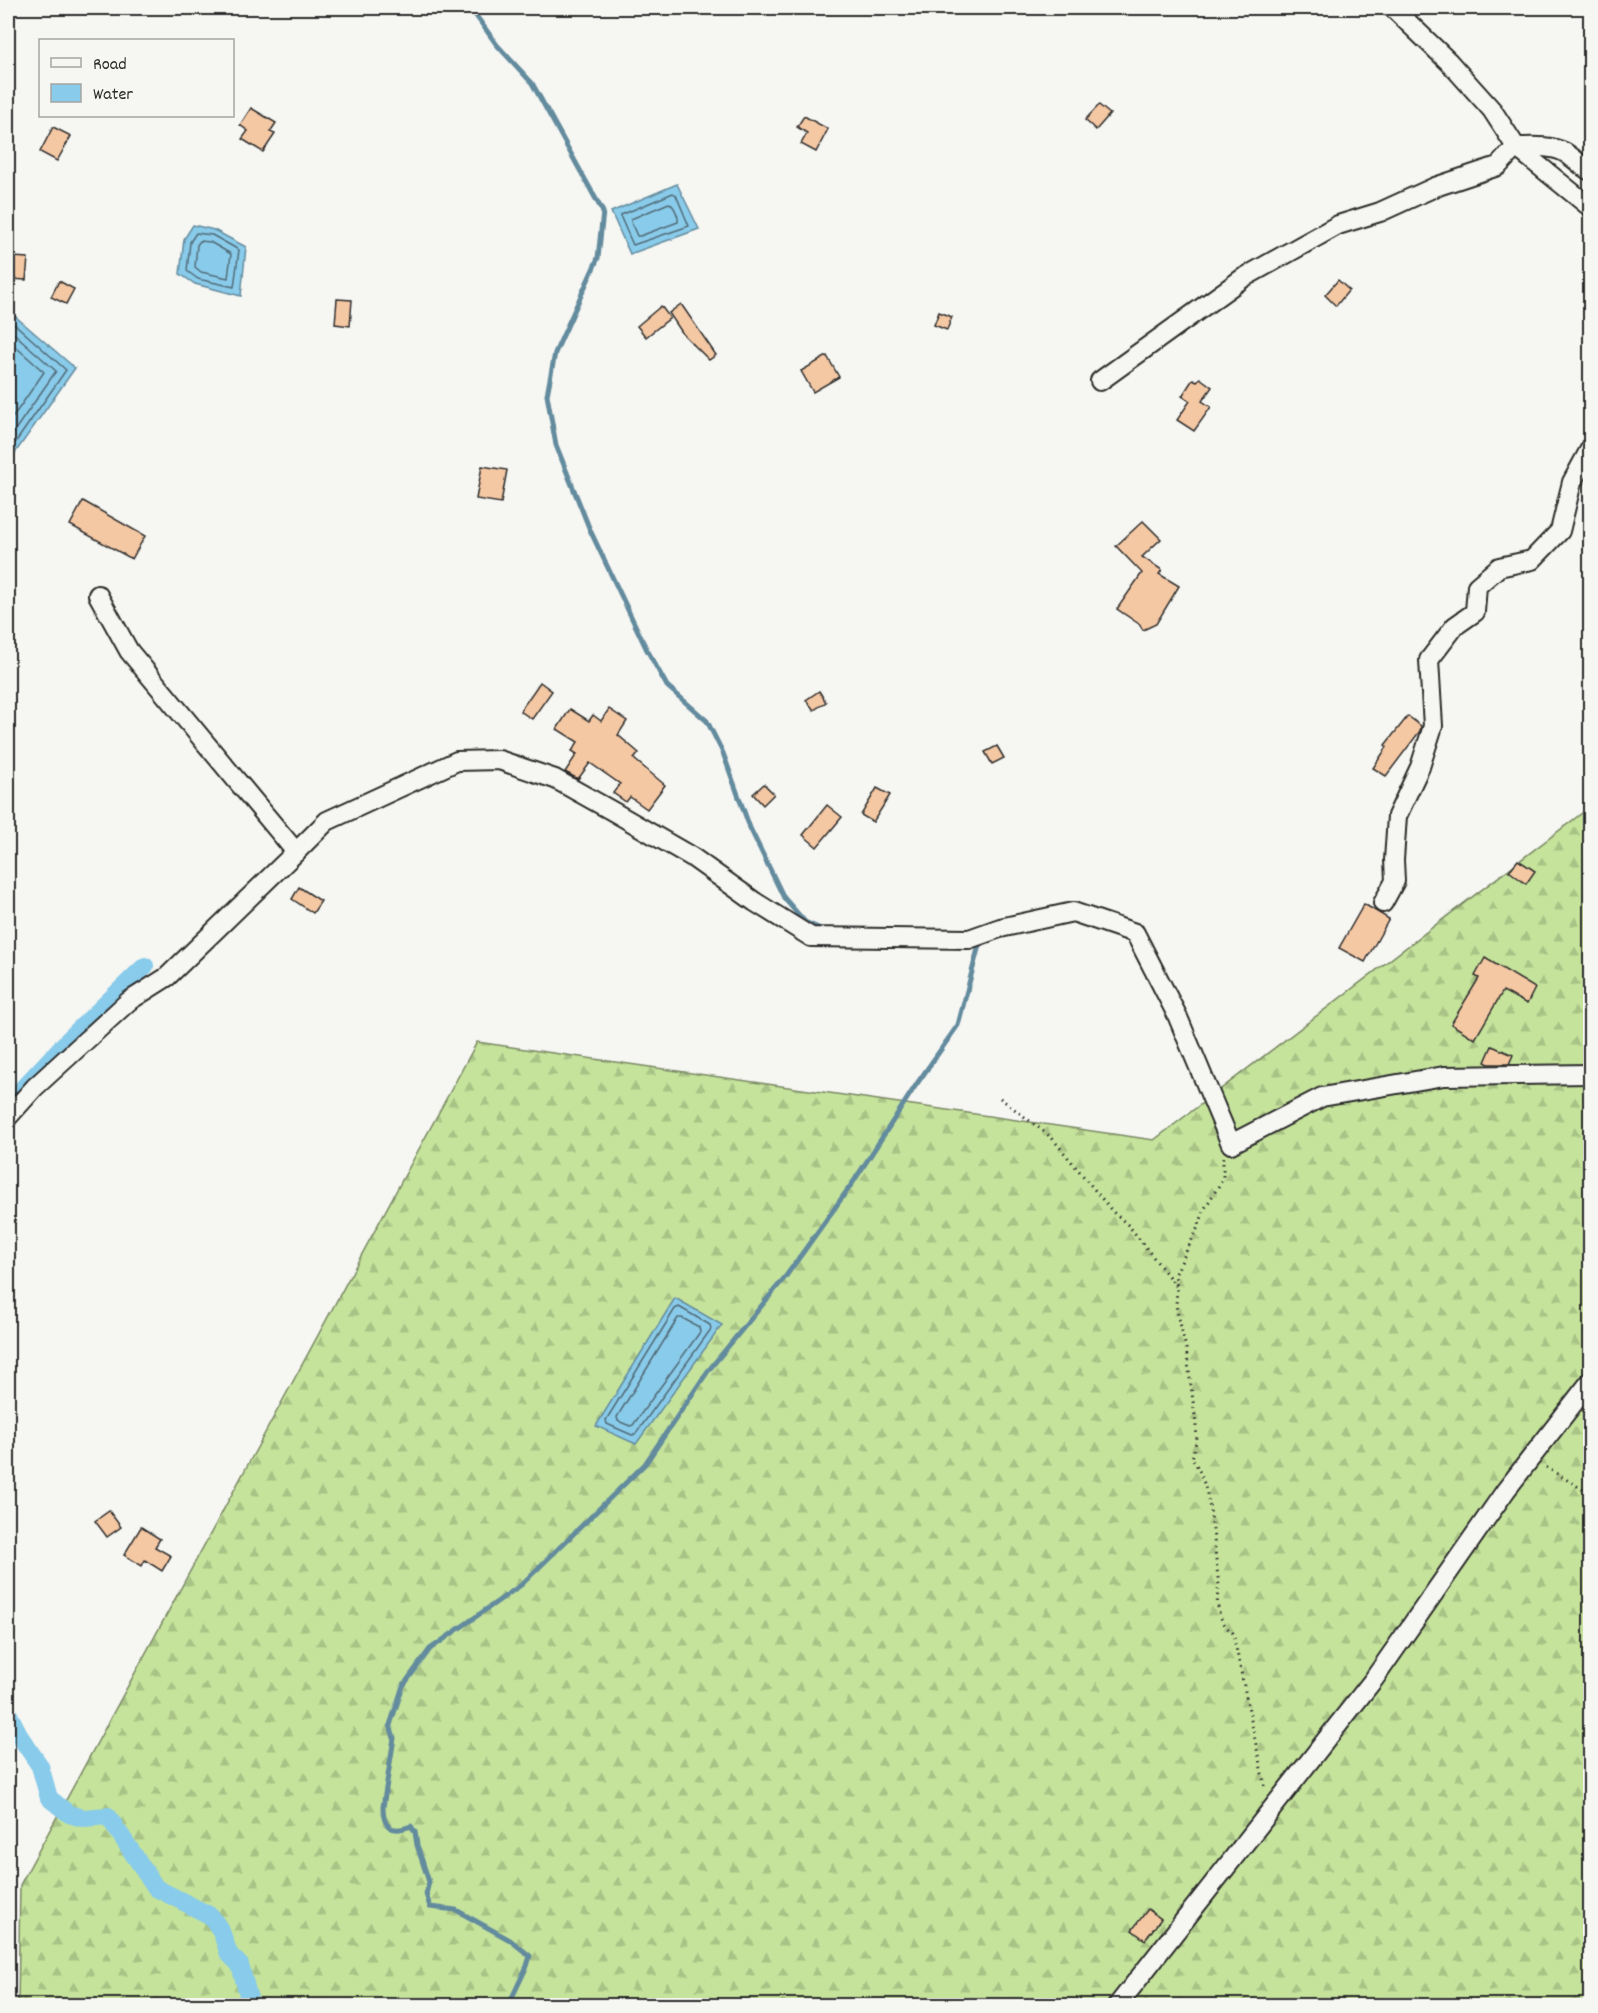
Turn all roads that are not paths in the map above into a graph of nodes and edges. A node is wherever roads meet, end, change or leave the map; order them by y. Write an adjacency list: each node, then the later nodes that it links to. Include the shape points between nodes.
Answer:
1 (1393, 8): 2 (street, via 1492,110)
2 (1516, 147): 3 (street, via 1563,151); 4 (street); 5 (street, via 1498,166 1328,230 1243,278)
3 (1590, 171)
4 (1590, 207)
5 (1100, 381)
6 (1590, 449): 9 (street, via 1572,482 1560,531 1532,560 1499,567 1477,586 1475,612 1455,626 1430,660 1433,726 1420,767 1397,816 1395,881)
7 (98, 595): 8 (street, via 129,651)
8 (296, 852): 10 (street, via 327,821 458,761 499,760 555,779 614,812 692,857 812,937 969,939 1073,912 1135,933 1177,1015 1231,1144 1322,1097 1444,1076); 11 (street, via 167,977 129,1001)
9 (1383, 903)
10 (1590, 1074)
11 (8, 1117)
12 (1590, 1382): 13 (street, via 1506,1490 1374,1679)
13 (1117, 2006)

